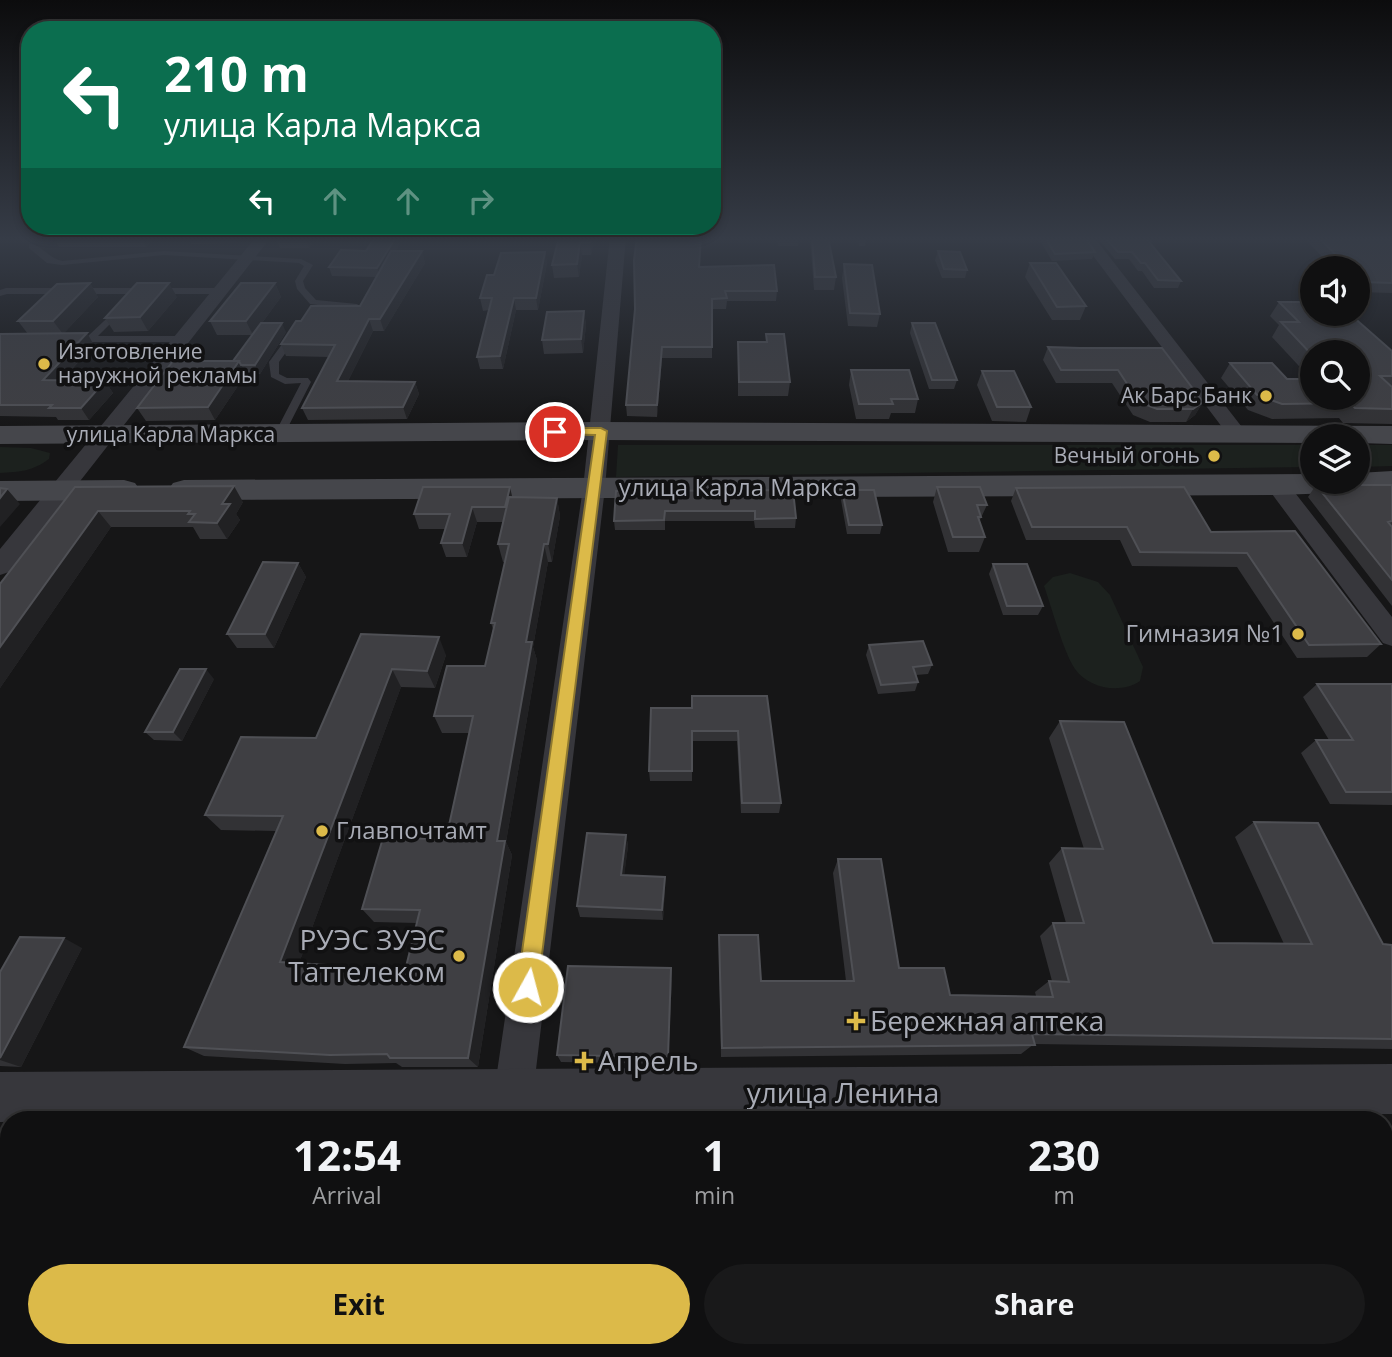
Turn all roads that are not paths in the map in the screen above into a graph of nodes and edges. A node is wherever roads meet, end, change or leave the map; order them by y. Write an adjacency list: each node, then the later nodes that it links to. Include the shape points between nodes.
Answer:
1 (127, 300): 8 (lane)
2 (213, 300): 9 (street)
3 (308, 300): 6 (lane, via 312,306)
4 (612, 300): 11 (street)
5 (1135, 300): 14 (street)
6 (361, 307)
7 (298, 328): 13 (lane, via 274,362 274,375 285,381 306,382)
8 (90, 339): 9 (lane); 10 (lane)
9 (182, 339): 16 (street)
10 (64, 340)
11 (601, 431): 13 (main road, улица Карла Маркса); 14 (main road, улица Карла Маркса); 19 (street)
12 (0, 435): 16 (main road, улица Карла Маркса)
13 (279, 435): 16 (main road, улица Карла Маркса)
14 (1238, 435): 15 (main road, улица Карла Маркса)
15 (1392, 435)
16 (102, 437): 21 (street)
17 (1392, 481): 18 (main road, улица Карла Маркса)
18 (1277, 485): 19 (main road, улица Карла Маркса); 23 (street)
19 (594, 488): 21 (main road, улица Карла Маркса); 27 (street)
20 (0, 491): 21 (main road, улица Карла Маркса)
21 (59, 491): 22 (street)
22 (0, 566)
23 (1392, 636)
24 (1392, 1089): 26 (street, улица Ленина)
25 (0, 1097): 27 (street, улица Ленина)
26 (1076, 1106): 27 (street, улица Ленина)
27 (512, 1108)

